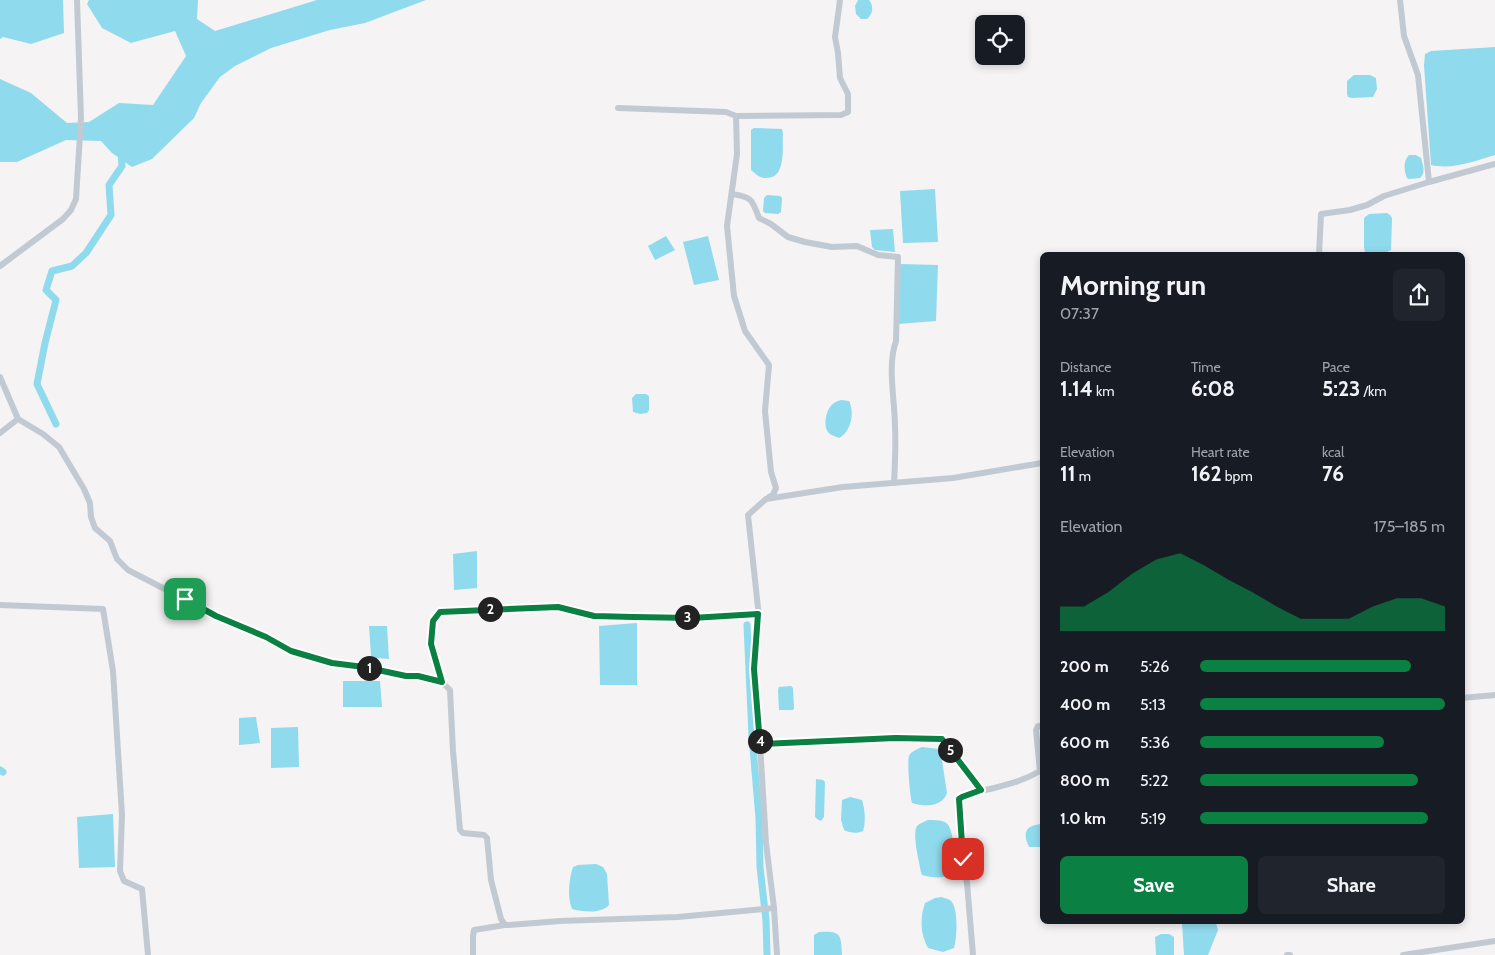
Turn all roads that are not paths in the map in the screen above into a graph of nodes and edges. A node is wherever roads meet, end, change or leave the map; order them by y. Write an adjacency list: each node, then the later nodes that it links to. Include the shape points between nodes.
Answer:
1 (77, 0): 10 (street, via 81,118 76,198 71,210)
2 (840, 0): 5 (street, via 835,37 840,78 848,94 848,112 841,115)
3 (1400, 0): 7 (street, via 1404,36 1418,75)
4 (618, 108): 5 (street, via 726,112)
5 (736, 116): 8 (street, via 737,154)
6 (1495, 164): 7 (street)
7 (1429, 182): 9 (street, via 1384,196 1367,205 1322,214)
8 (732, 194): 15 (street, via 752,200 760,218 788,237 820,246 857,246 898,258 893,372); 16 (street, via 727,226 734,296 745,331 769,365 765,411 771,472 776,488)
9 (1319, 252)
10 (0, 266)
11 (0, 377): 12 (street)
12 (18, 419): 13 (street); 19 (street, via 59,448 84,489 95,528 110,541 117,559 128,570 291,651 332,663)
13 (0, 433)
14 (1040, 463): 15 (street, via 953,478)
15 (894, 483): 16 (street)
16 (766, 499): 18 (street, via 748,515)
17 (0, 605): 30 (street, via 103,609 113,671 122,815 120,871 124,881 142,889)
18 (758, 614): 19 (street, via 692,618 594,616 558,607 440,612 433,621 431,644); 23 (street, via 754,669)
19 (442, 682): 28 (street, via 450,690 460,830 487,838 491,880)
20 (1495, 694): 21 (street)
21 (1465, 698)
22 (1040, 726): 24 (street, via 1036,730)
23 (760, 744): 26 (street, via 942,739); 27 (street)
24 (1040, 772)
25 (1040, 772): 26 (street, via 1027,779)
26 (981, 790): 33 (street, via 959,799)
27 (772, 908): 28 (street); 32 (street)
28 (505, 925): 31 (street, via 474,930)
29 (1495, 941): 34 (street)
30 (148, 955)
31 (473, 955)
32 (777, 955)
33 (973, 955)
34 (1403, 955)

